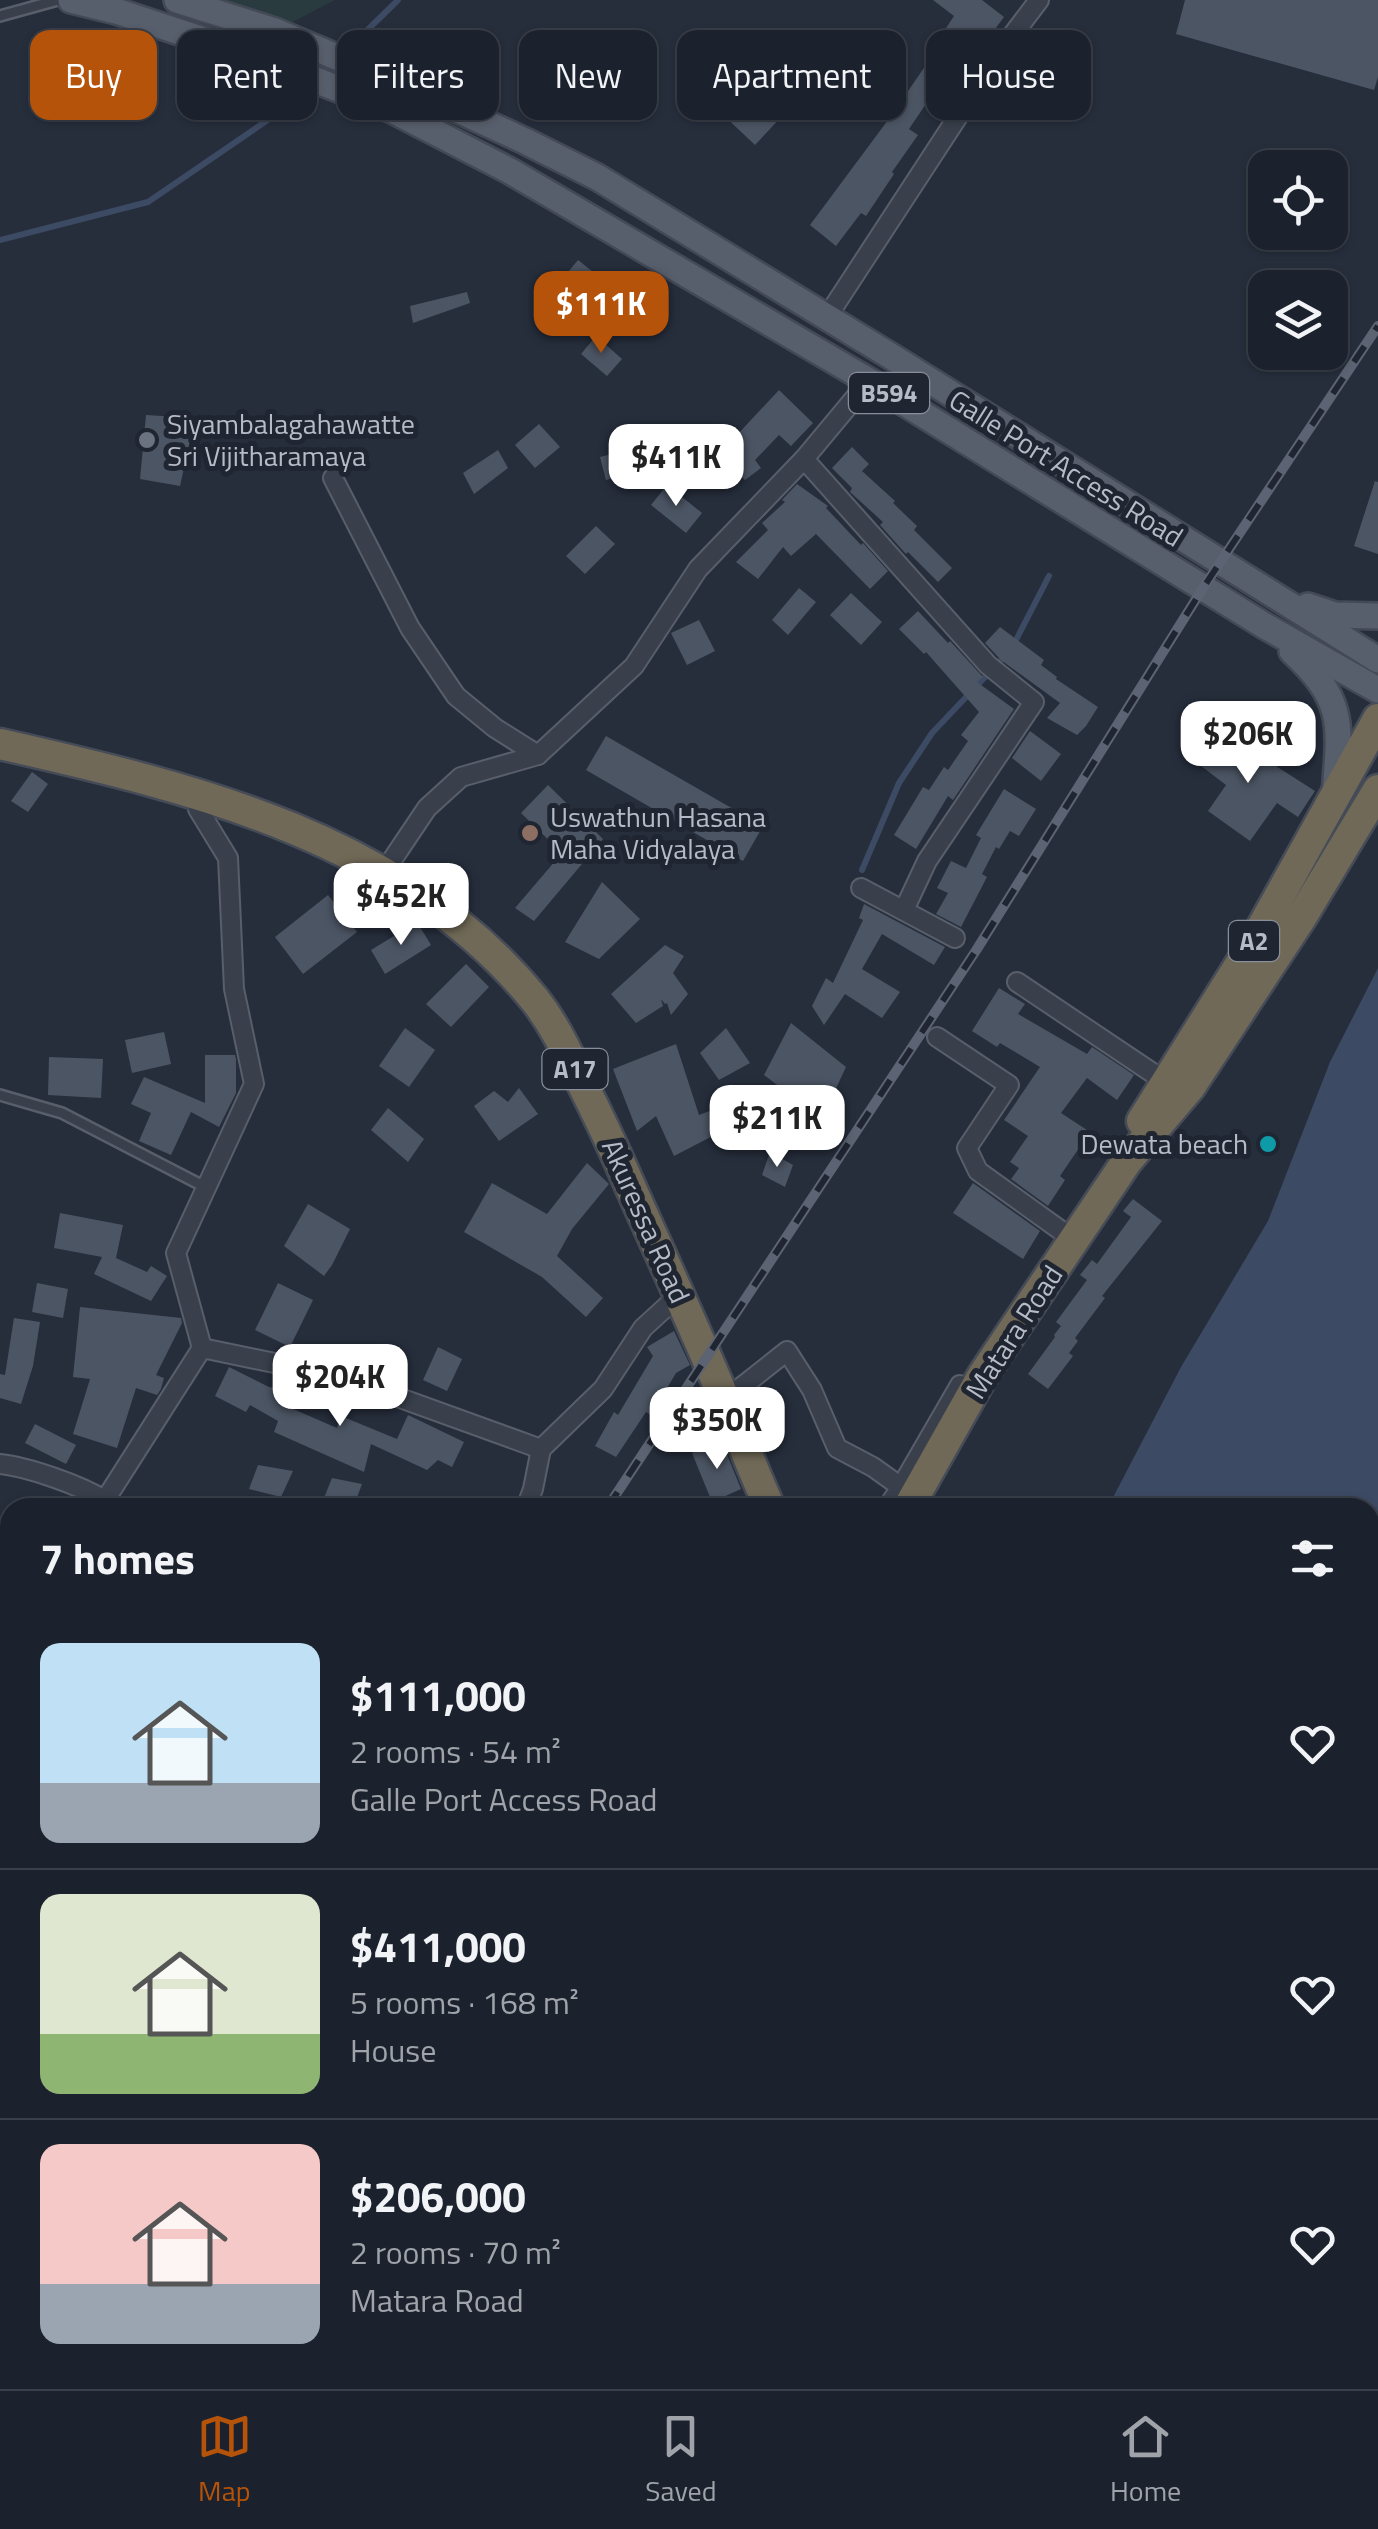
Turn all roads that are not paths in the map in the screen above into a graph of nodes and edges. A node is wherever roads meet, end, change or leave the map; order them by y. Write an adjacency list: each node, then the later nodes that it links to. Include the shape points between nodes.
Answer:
1 (58, 0): 5 (lane)
2 (71, 0): 7 (main road, Galle Port Access Road / B594, via 171,28 392,110 510,171)
3 (178, 0): 6 (main road, Galle Port Access Road / B594, via 275,31 525,141)
4 (1038, 0): 6 (street)
5 (0, 16)
6 (827, 317): 10 (main road, Galle Port Access Road / B594)
7 (869, 381): 8 (street); 12 (main road, Galle Port Access Road / B594)
8 (804, 459): 17 (street, via 698,569 634,666); 23 (street, via 988,665 1034,702 927,862)
9 (333, 478): 17 (street, via 410,628 456,696)
10 (1270, 593): 11 (main road, via 1335,614); 13 (main road, Galle Port Access Road / B594)
11 (1378, 616)
12 (1265, 626): 14 (main road, Galle Port Access Road / B594); 20 (main road, via 1311,668 1332,699)
13 (1378, 660)
14 (1378, 690)
15 (1378, 719): 20 (highway, Matara Road / A2)
16 (0, 744): 19 (highway, Akuressa Road / A17)
17 (538, 755): 21 (street, via 460,777 427,808)
18 (1378, 790): 29 (highway, Matara Road / A2, via 1190,1088)
19 (198, 794): 21 (highway, Akuressa Road / A17, via 284,824); 30 (street, via 198,809 228,858 234,989 254,1084)
20 (1335, 800): 27 (highway, Matara Road / A2)
21 (384, 872): 32 (highway, Akuressa Road / A17, via 453,920 542,1012 606,1130)
22 (860, 888): 23 (street)
23 (904, 910): 24 (street)
24 (955, 938)
25 (1017, 982): 27 (street)
26 (937, 1037): 31 (street, via 1009,1085 967,1148 978,1171)
27 (1166, 1082): 29 (highway, Matara Road / A2, via 1143,1117)
28 (0, 1094): 30 (lane, via 62,1114)
29 (1127, 1161): 31 (highway, Matara Road / A2)
30 (206, 1188): 33 (street, via 176,1253)
31 (1074, 1240): 37 (highway, Matara Road / A2)
32 (678, 1296): 34 (highway, Akuressa Road / A17); 35 (street, via 643,1328 603,1389)
33 (202, 1348): 35 (street, via 342,1377); 39 (street)
34 (725, 1400): 37 (street, via 787,1351 837,1448 873,1466); 41 (highway, Akuressa Road / A17)
35 (541, 1449): 40 (street)
36 (0, 1464): 38 (street)
37 (905, 1497)
38 (97, 1498)
39 (106, 1498)
40 (530, 1498)
41 (766, 1498)

